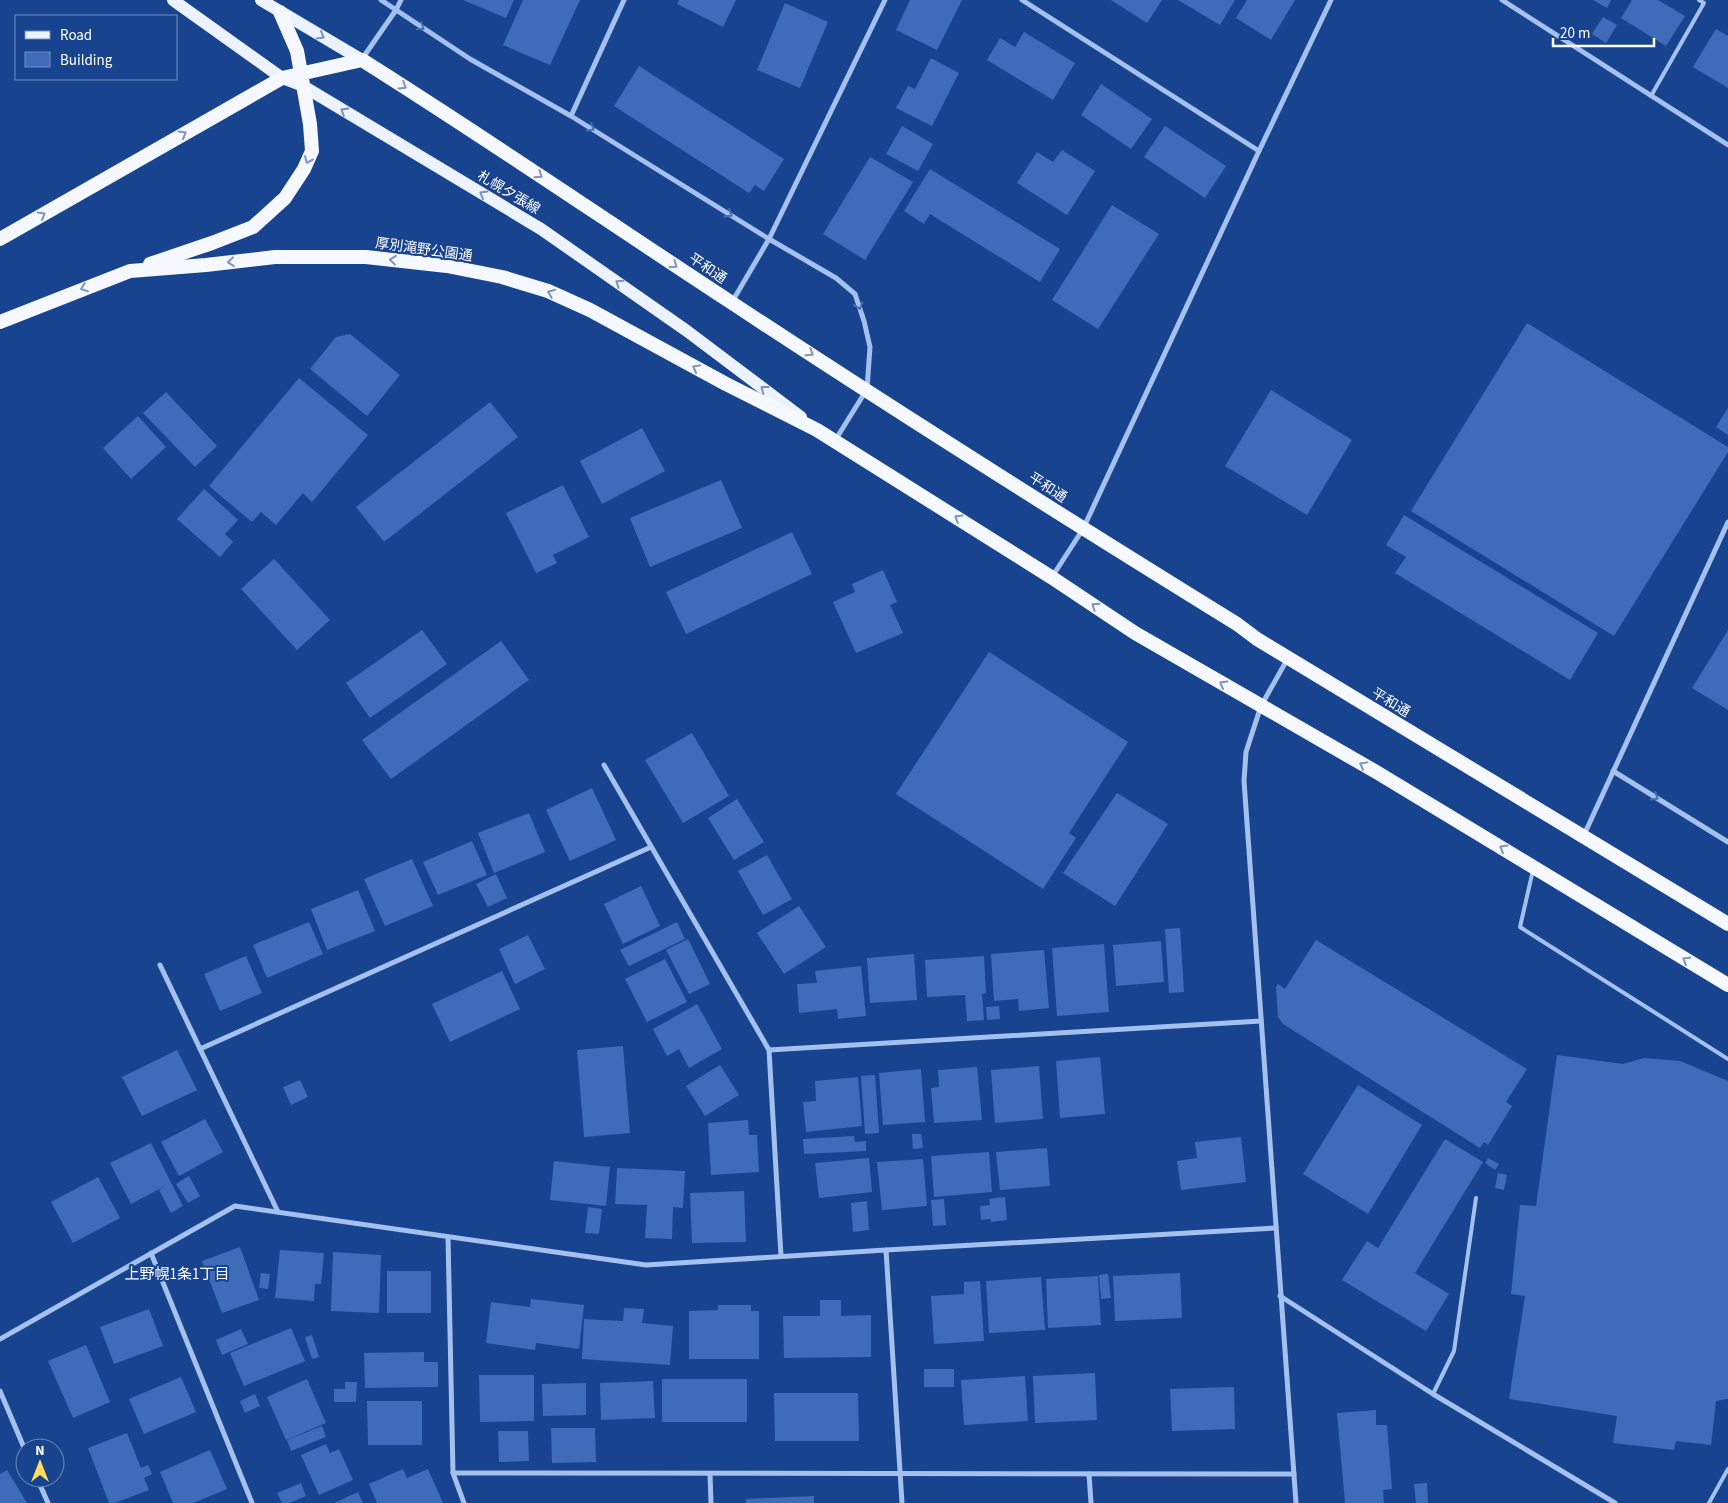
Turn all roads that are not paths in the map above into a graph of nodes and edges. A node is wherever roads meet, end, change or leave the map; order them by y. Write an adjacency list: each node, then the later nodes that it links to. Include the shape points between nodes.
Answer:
1 (173, 0): 14 (main road)
2 (261, 0): 12 (main road)
3 (381, 0): 11 (street)
4 (401, 0): 11 (street)
5 (624, 0): 17 (street)
6 (885, 0): 21 (street)
7 (1022, 0): 19 (street)
8 (1332, 0): 19 (street)
9 (1699, 0): 16 (lane, via 1704,3)
10 (1505, 1): 16 (street)
11 (396, 10): 13 (street); 17 (street, one-way to 17, via 470,59)
12 (280, 12): 13 (main road, one-way to 13); 15 (highway, via 297,51)
13 (362, 60): 15 (highway); 23 (highway, 平和通, one-way to 23)
14 (282, 78): 15 (highway); 20 (highway, one-way to 14)
15 (302, 79): 22 (highway, one-way to 22, via 312,151 304,170 285,198 253,226); 26 (main road, 札幌夕張線, one-way to 15, via 687,331 540,229)
16 (1651, 96): 18 (street)
17 (571, 116): 21 (street, one-way to 21)
18 (1728, 145)
19 (1259, 151): 29 (street)
20 (0, 239)
21 (769, 239): 23 (street); 25 (street, one-way to 25, via 836,278 855,294 870,347)
22 (130, 271): 24 (highway, 厚別滝野公園通, one-way to 24); 26 (highway, 厚別滝野公園通, one-way to 22, via 590,310 548,291 502,277 446,266 366,257 275,257)
23 (731, 303): 25 (highway, 平和通, one-way to 25)
24 (0, 322)
25 (867, 389): 27 (street); 29 (highway, 平和通)
26 (817, 430): 27 (highway)
27 (835, 440): 30 (highway, one-way to 27)
28 (1728, 522): 34 (street)
29 (1083, 529): 30 (street); 31 (highway, 平和通)
30 (1051, 577): 32 (highway, one-way to 30, via 1135,633)
31 (1289, 658): 32 (street); 35 (highway, 平和通)
32 (1261, 706): 38 (highway, one-way to 32); 42 (street, via 1246,752 1244,781)
33 (604, 765): 37 (street)
34 (1613, 771): 35 (street); 36 (street, one-way to 36)
35 (1583, 837): 39 (highway, 平和通)
36 (1728, 842)
37 (651, 847): 43 (street); 44 (street)
38 (1534, 867): 41 (highway, one-way to 38); 45 (lane, via 1520,927)
39 (1728, 924)
40 (160, 965): 43 (street)
41 (1728, 986)
42 (1261, 1021): 44 (street); 48 (street)
43 (200, 1049): 47 (street)
44 (769, 1050): 52 (street)
45 (1728, 1059)
46 (1476, 1198): 56 (lane, via 1454,1351)
47 (278, 1212): 49 (street); 51 (street, via 235,1206)
48 (1276, 1228): 50 (street); 53 (street)
49 (448, 1237): 52 (street, via 646,1265); 59 (street)
50 (886, 1250): 52 (street); 61 (street)
51 (151, 1253): 54 (street); 66 (street)
52 (781, 1256)
53 (1280, 1296): 56 (street); 63 (street)
54 (0, 1339)
55 (0, 1390): 57 (street)
56 (1434, 1394): 72 (street)
57 (20, 1438)
58 (1728, 1469): 73 (lane)
59 (453, 1473): 60 (street); 67 (street)
60 (710, 1474): 61 (street); 68 (street)
61 (900, 1474): 62 (street); 69 (street)
62 (1089, 1474): 63 (street); 70 (street)
63 (1294, 1474): 71 (street)
64 (41, 1488): 65 (street)
65 (48, 1503)
66 (252, 1503)
67 (464, 1503)
68 (711, 1503)
69 (902, 1503)
70 (1091, 1503)
71 (1296, 1503)
72 (1615, 1503)
73 (1709, 1503)

